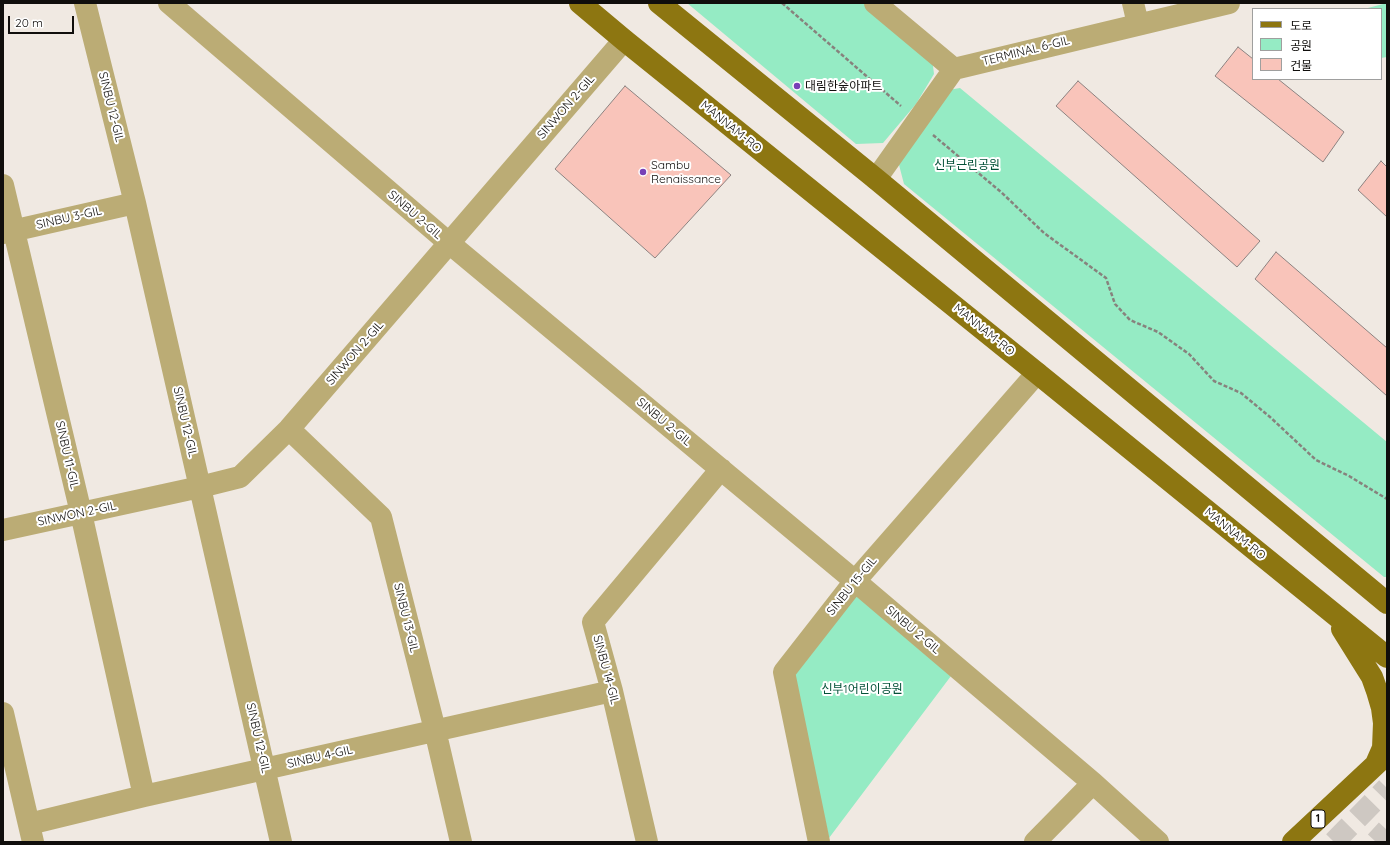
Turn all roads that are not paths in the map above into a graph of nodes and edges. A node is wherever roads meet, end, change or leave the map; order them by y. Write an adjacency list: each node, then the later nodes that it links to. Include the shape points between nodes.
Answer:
1 (85, 3): 13 (street, SINBU 12-GIL)
2 (169, 3): 15 (street, SINBU 2-GIL)
3 (580, 3): 9 (main road, MANNAM-RO)
4 (659, 3): 11 (main road)
5 (875, 3): 10 (street)
6 (1133, 3): 8 (street)
7 (1230, 3): 8 (street, TERMINAL 6-GIL)
8 (1138, 24): 10 (street, TERMINAL 6-GIL)
9 (624, 40): 15 (street, SINWON 2-GIL); 16 (main road, MANNAM-RO)
10 (954, 69): 11 (street)
11 (876, 179): 23 (main road)
12 (3, 185): 14 (street, SINBU 11-GIL)
13 (135, 203): 14 (street, SINBU 3-GIL); 19 (street, SINBU 12-GIL)
14 (8, 232): 20 (street, SINBU 11-GIL)
15 (449, 244): 17 (street, SINWON 2-GIL); 18 (street, SINBU 2-GIL)
16 (1037, 373): 22 (street, SINBU 15-GIL); 26 (main road, MANNAM-RO)
17 (289, 429): 19 (street, SINWON 2-GIL, via 240,477); 30 (street, SINBU 13-GIL, via 381,517)
18 (721, 469): 22 (street, SINBU 2-GIL); 28 (street, SINBU 14-GIL, via 593,622)
19 (200, 487): 20 (street, SINWON 2-GIL); 32 (street, SINBU 12-GIL)
20 (81, 513): 21 (street, SINWON 2-GIL); 34 (street, SINBU 11-GIL)
21 (3, 530)
22 (855, 581): 33 (street, SINBU 2-GIL); 39 (street, SINBU 15-GIL, via 784,672)
23 (1361, 582): 24 (main road); 25 (main road)
24 (1387, 590)
25 (1387, 603)
26 (1328, 609): 27 (main road, MANNAM-RO); 31 (main road, via 1372,677 1384,723)
27 (1387, 657)
28 (612, 691): 30 (street, SINBU 4-GIL); 38 (street, SINBU 14-GIL)
29 (3, 713): 35 (street)
30 (435, 730): 32 (street, SINBU 4-GIL); 37 (street, SINBU 13-GIL)
31 (1382, 759): 42 (main road, 1)
32 (265, 769): 34 (street, SINBU 4-GIL); 36 (street, SINBU 12-GIL)
33 (1093, 783): 40 (street); 41 (street, SINBU 2-GIL)
34 (144, 796): 35 (street, SINBU 4-GIL)
35 (31, 833)
36 (281, 842)
37 (461, 842)
38 (647, 842)
39 (819, 842)
40 (1035, 842)
41 (1158, 842)
42 (1293, 842)

